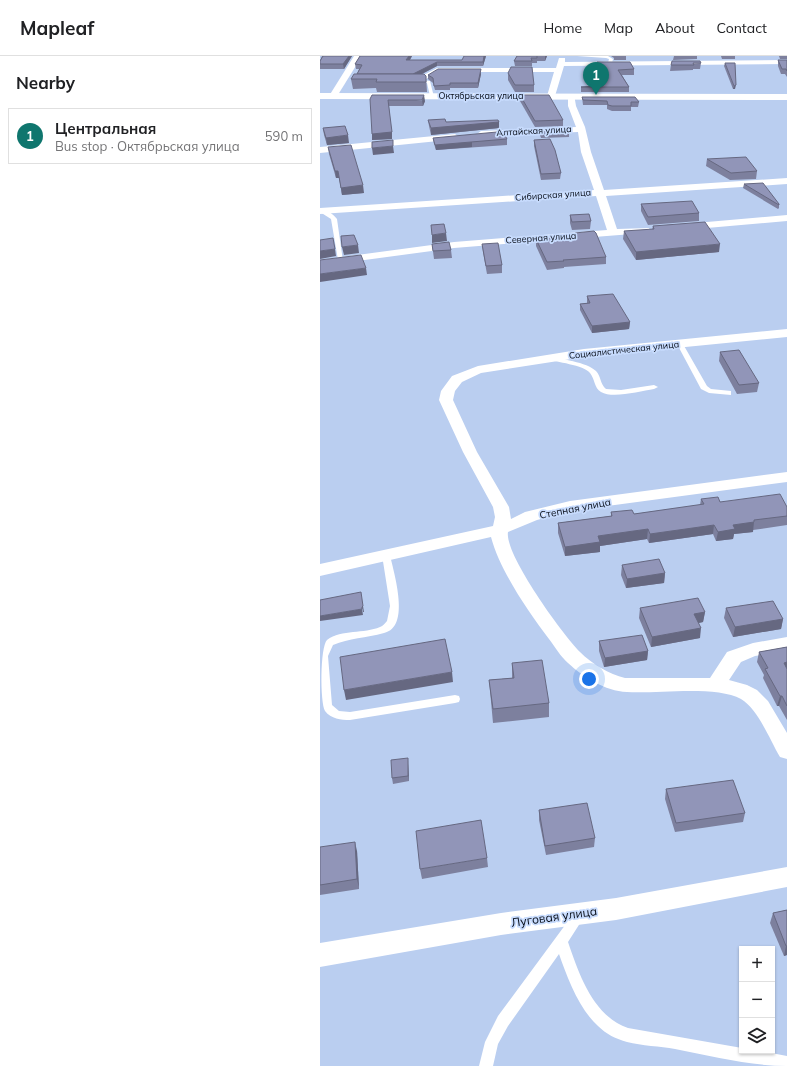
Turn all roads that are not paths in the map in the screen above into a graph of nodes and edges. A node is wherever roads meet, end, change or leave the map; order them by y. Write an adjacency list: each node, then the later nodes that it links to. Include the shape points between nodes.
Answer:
1 (358, 56): 8 (street, via 346,81)
2 (580, 56): 5 (lane, via 607,57 611,59)
3 (787, 62): 5 (street)
4 (561, 63): 5 (street); 6 (street, via 439,70); 10 (street)
5 (610, 63)
6 (416, 80): 9 (lane, via 429,82)
7 (320, 96): 8 (street, Октябрьская улица)
8 (333, 96): 9 (street, Октябрьская улица)
9 (432, 96): 10 (street, Октябрьская улица)
10 (551, 96): 11 (street, Октябрьская улица)
11 (571, 96): 12 (street, Октябрьская улица); 13 (street)
12 (787, 96)
13 (581, 129): 14 (street, Алтайская улица); 16 (street)
14 (320, 150)
15 (787, 181): 16 (street, Сибирская улица)
16 (599, 192): 17 (street, Сибирская улица); 21 (street)
17 (321, 210): 22 (lane, via 334,219)
18 (787, 218): 19 (street)
19 (676, 228)
20 (652, 230): 21 (street, Северная улица)
21 (613, 233): 22 (street, Северная улица, via 454,245)
22 (341, 260): 23 (street, Северная улица)
23 (320, 263)
24 (787, 334): 25 (street, Социалистическая улица)
25 (680, 344): 26 (street, Социалистическая улица); 28 (lane, via 704,387 709,391)
26 (548, 358): 27 (lane, via 588,368 594,373 600,388 604,391); 30 (street, Социалистическая улица, via 463,375 446,395 470,452 501,507 503,517)
27 (654, 387)
28 (728, 393)
29 (787, 476): 30 (street, Степная улица, via 570,506 531,516)
30 (499, 530): 31 (street, Степная улица); 34 (street, via 503,551 534,606 573,656 586,668 612,682 625,685)
31 (386, 555): 32 (street, Степная улица); 35 (lane, via 395,606 392,623 383,630 342,637 329,643 323,656 327,706 336,714 350,716)
32 (320, 570)
33 (787, 644): 34 (street, via 753,650 734,657)
34 (715, 685): 36 (street, via 734,688 750,695)
35 (454, 699)
36 (787, 751)
37 (787, 877): 38 (street, Луговая улица)
38 (580, 914): 39 (lane); 40 (street, Луговая улица, via 501,924)
39 (561, 941): 41 (lane, via 588,1004 602,1021 614,1030 628,1035); 42 (lane, via 503,1021 492,1042)
40 (320, 955)
41 (787, 1063)
42 (486, 1066)

